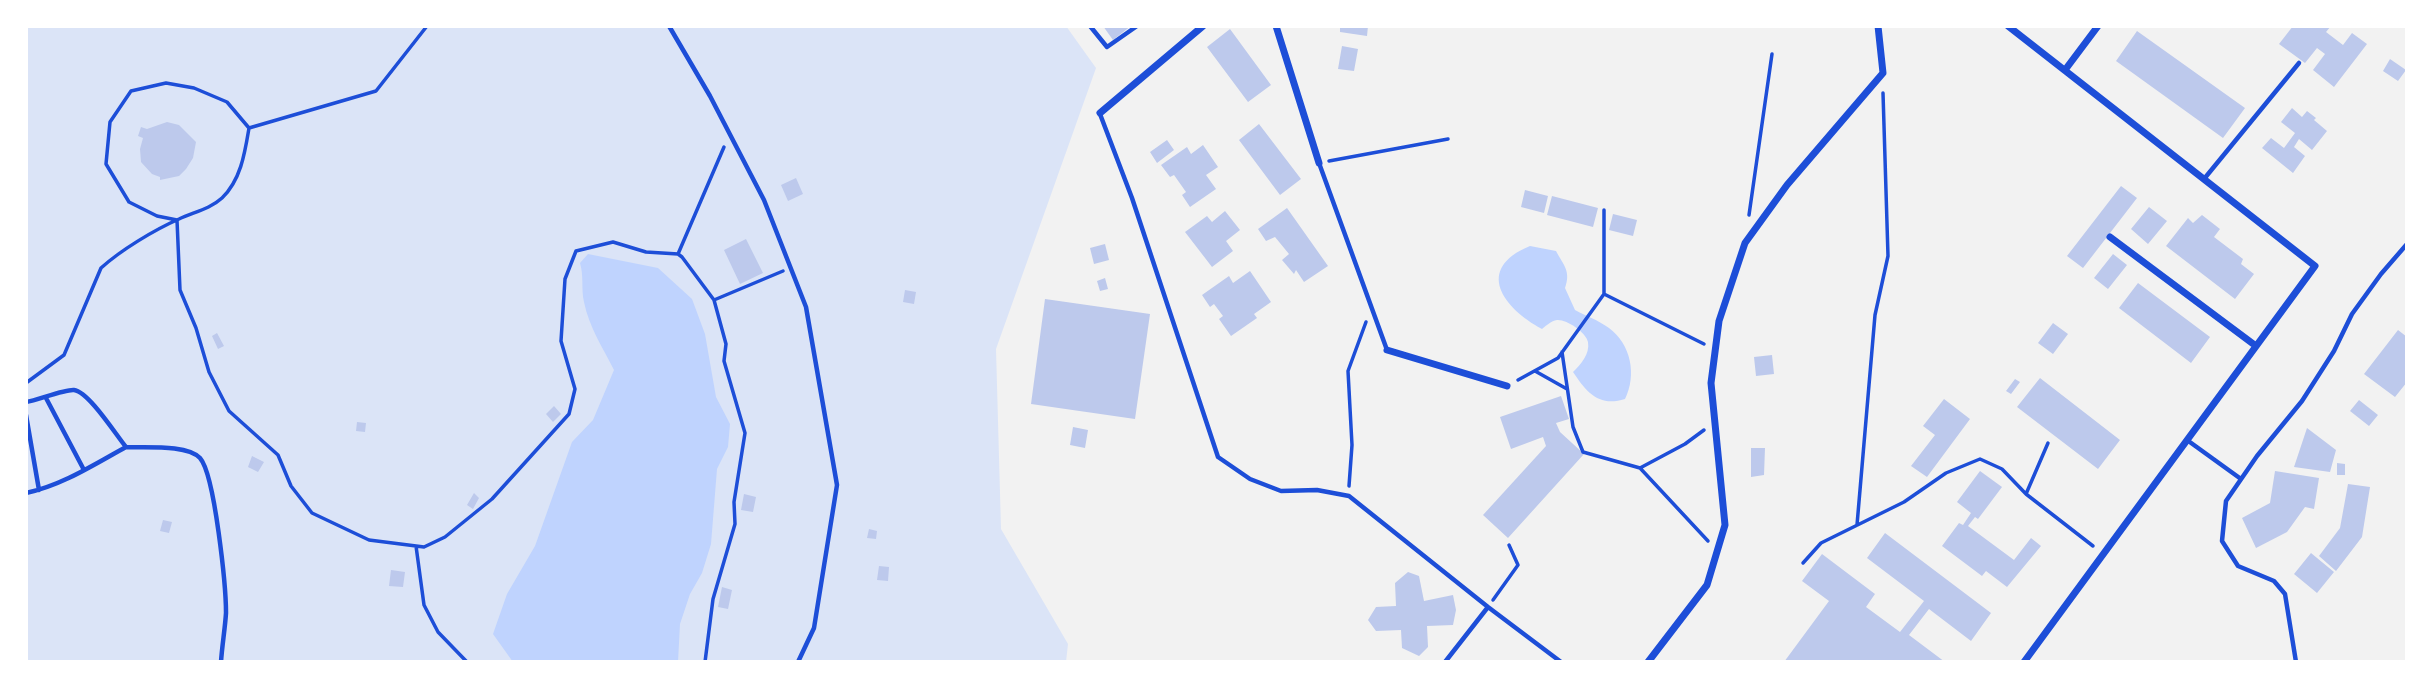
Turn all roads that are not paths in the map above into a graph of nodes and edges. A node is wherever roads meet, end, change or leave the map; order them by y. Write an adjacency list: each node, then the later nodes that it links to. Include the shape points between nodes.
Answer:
1 (669, 26): 30 (lane, via 764,200 806,307 837,485 814,628)
2 (1090, 26): 3 (lane, via 1107,47)
3 (1136, 26)
4 (1203, 26): 11 (street)
5 (1276, 26): 12 (street)
6 (1878, 26): 33 (street, via 1882,73 1787,185 1745,243 1719,321 1711,383 1725,525 1707,584)
7 (2008, 26): 10 (street)
8 (2098, 26): 10 (street)
9 (2299, 63): 13 (lane)
10 (2065, 70): 13 (street)
11 (1100, 113): 28 (lane, via 1218,457 1250,480 1281,491 1317,490 1349,496)
12 (1320, 163): 17 (lane)
13 (2203, 179): 16 (street, via 2315,266)
14 (2110, 237): 16 (street)
15 (2407, 244): 25 (lane, via 2352,314 2302,401)
16 (2256, 346): 22 (street)
17 (1387, 350): 18 (street)
18 (1507, 386)
19 (46, 398): 20 (lane); 23 (lane, via 72,390 81,393); 24 (lane)
20 (26, 402)
21 (26, 415): 26 (lane)
22 (2188, 440): 25 (lane); 34 (street)
23 (126, 447): 24 (lane); 29 (lane, via 182,449 199,457 208,474 226,611)
24 (84, 470): 26 (lane)
25 (2241, 479): 35 (lane, via 2226,501 2222,541 2238,566 2274,581 2285,594)
26 (39, 490): 27 (lane)
27 (26, 493)
28 (1488, 607): 31 (lane); 32 (lane)
29 (221, 662)
30 (798, 662)
31 (1445, 662)
32 (1561, 662)
33 (1648, 662)
34 (2024, 662)
35 (2296, 662)

